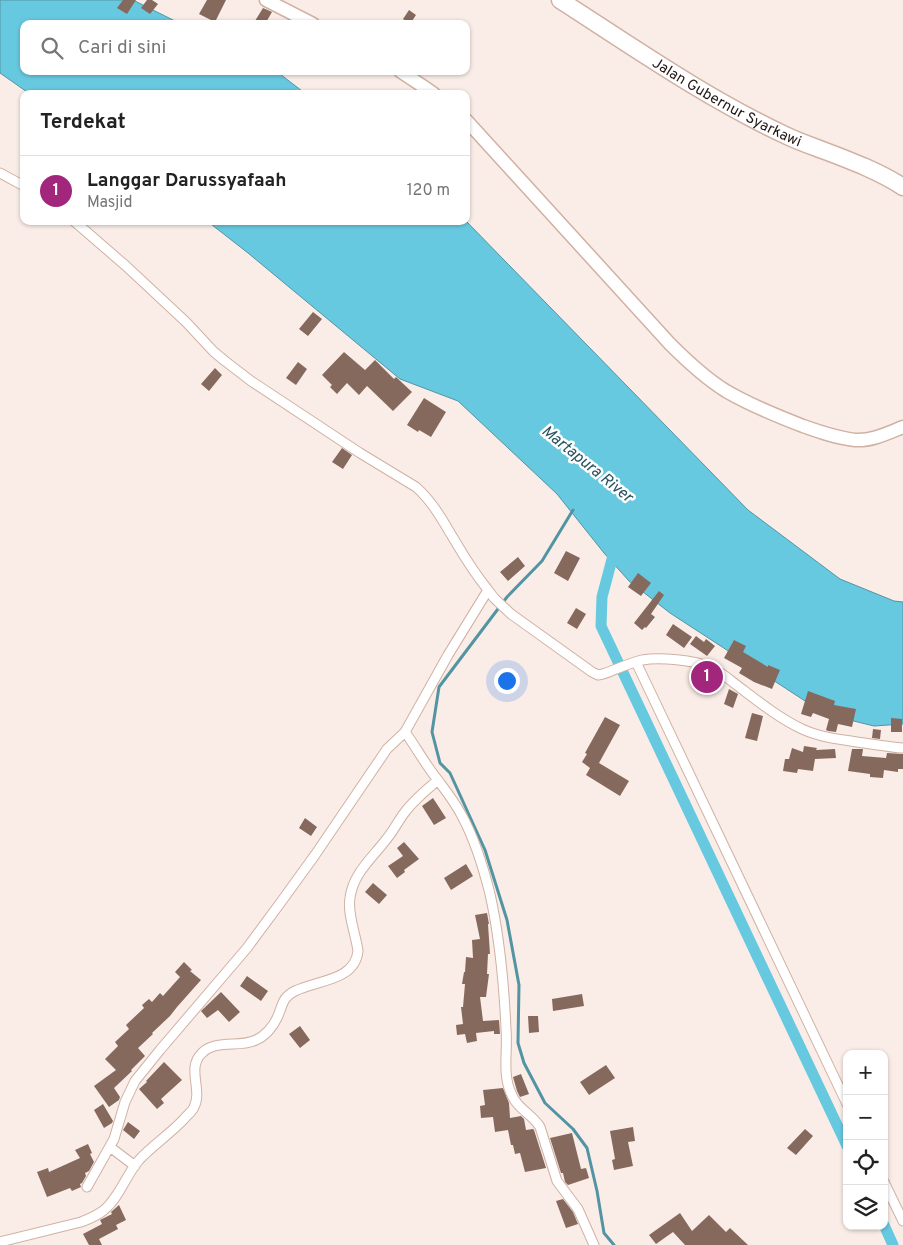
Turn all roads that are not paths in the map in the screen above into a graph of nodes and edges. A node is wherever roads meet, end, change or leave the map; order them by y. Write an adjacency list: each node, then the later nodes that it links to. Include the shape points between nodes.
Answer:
1 (266, 0): 3 (street)
2 (560, 0): 9 (highway, Jalan Gubernur Syarkawi, via 740,113)
3 (305, 20)
4 (406, 75): 5 (street)
5 (428, 90)
6 (470, 124): 11 (street, via 670,344 725,391 788,420 835,436 865,440)
7 (0, 173): 8 (street)
8 (20, 184)
9 (903, 187)
10 (79, 225): 12 (street, via 225,361 422,493 438,511)
11 (903, 428)
12 (488, 590): 13 (street, via 511,614 592,672 603,674); 14 (street)
13 (634, 663): 15 (street, via 663,659 710,667 778,714 815,734); 17 (street)
14 (405, 732): 16 (street); 18 (street, via 387,749 304,871 246,948 135,1082 124,1102)
15 (903, 748)
16 (436, 778): 19 (street, via 405,811 355,879 349,909 358,951 353,966 332,979 287,996 270,1030 255,1041 215,1046 202,1052 194,1071 197,1092 194,1108); 24 (street, via 467,825 490,895 502,959 506,1074 510,1092 516,1103 540,1127 557,1181 578,1209)
17 (843, 1096)
18 (112, 1149): 19 (street); 21 (street)
19 (133, 1165): 23 (street, via 110,1205 98,1215)
20 (885, 1185): 22 (street)
21 (87, 1187)
22 (903, 1221)
23 (0, 1242)
24 (594, 1245)

